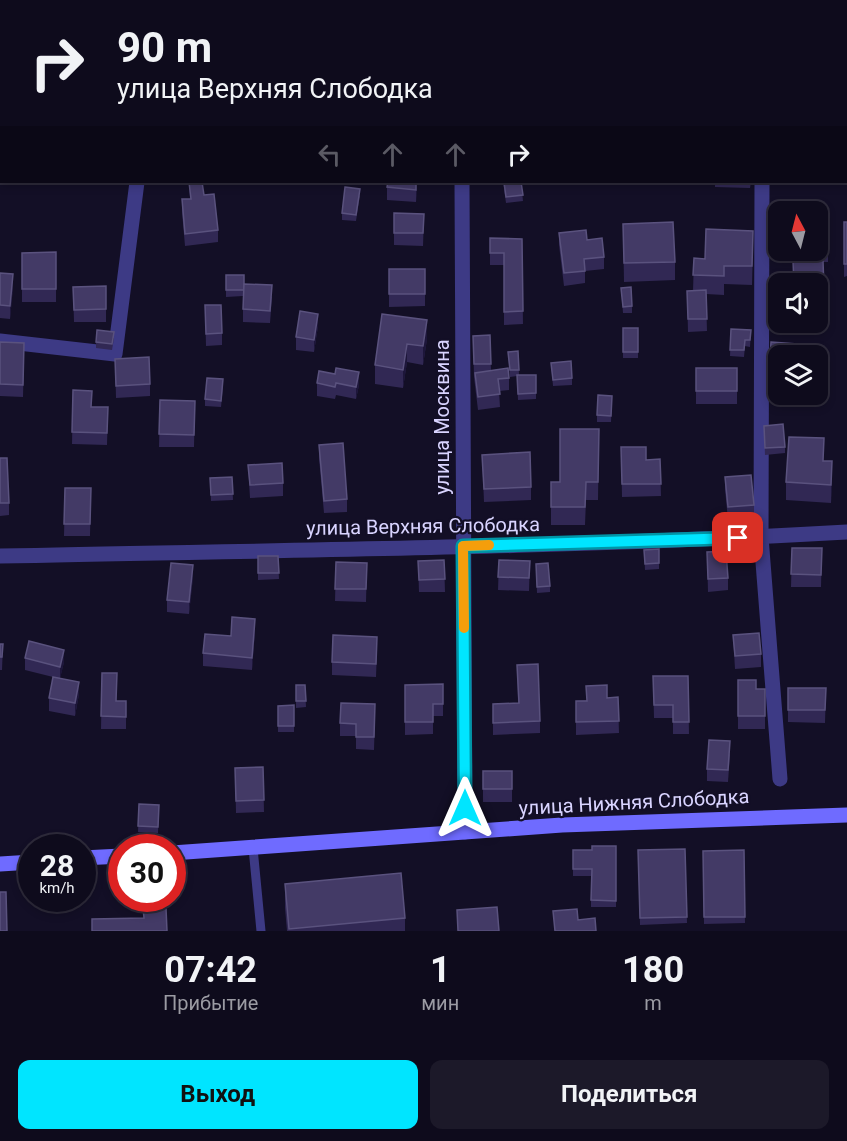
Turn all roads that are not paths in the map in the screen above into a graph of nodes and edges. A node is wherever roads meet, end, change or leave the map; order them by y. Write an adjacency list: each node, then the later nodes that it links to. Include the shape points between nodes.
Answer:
1 (136, 183): 4 (street, via 115,354)
2 (462, 183): 7 (street, улица Москвина)
3 (762, 183): 6 (street)
4 (0, 341)
5 (847, 532): 6 (street, улица Верхняя Слободка)
6 (761, 537): 7 (street, улица Верхняя Слободка); 9 (street)
7 (463, 546): 8 (street, улица Верхняя Слободка); 11 (street, улица Москвина)
8 (0, 556)
9 (780, 779)
10 (847, 814): 11 (main road, улица Нижняя Слободка)
11 (465, 832): 12 (main road, улица Нижняя Слободка)
12 (253, 848): 13 (main road, улица Нижняя Слободка); 16 (lane)
13 (186, 852)
14 (18, 863): 15 (main road)
15 (0, 864)
16 (261, 931)

